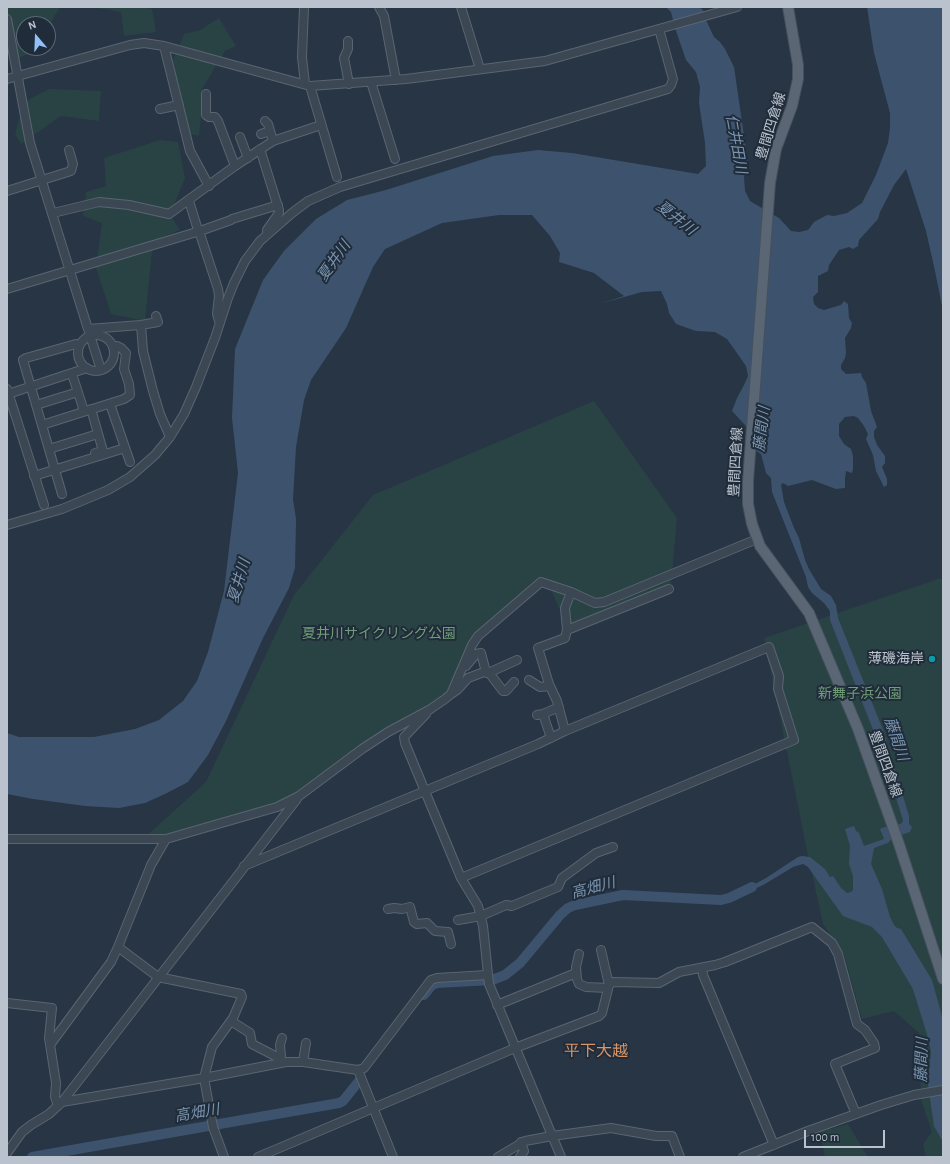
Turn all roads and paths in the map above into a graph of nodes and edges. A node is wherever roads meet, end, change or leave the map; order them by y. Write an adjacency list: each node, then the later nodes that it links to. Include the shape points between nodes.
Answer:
1 (304, 7): 16 (street, via 302,57)
2 (379, 7): 13 (street, via 384,16)
3 (461, 7): 10 (street)
4 (738, 7): 7 (street)
5 (788, 7): 68 (main road, 豊間四倉線, via 798,79 776,150 769,196 749,460 748,504)
6 (7, 19): 11 (street)
7 (663, 28): 10 (street, via 545,61); 39 (street, via 673,79 668,89 340,187 308,201)
8 (348, 41): 15 (street, via 348,49 342,63)
9 (164, 46): 11 (street, via 144,43 130,45); 16 (street); 18 (street)
10 (480, 69): 13 (street)
11 (18, 76): 12 (street); 32 (street, via 30,143)
12 (7, 79)
13 (396, 80): 14 (street)
14 (371, 82): 15 (street); 29 (street)
15 (349, 84): 16 (street)
16 (308, 85): 21 (street)
17 (206, 94): 30 (street, via 206,115 215,116 218,121)
18 (179, 105): 19 (street); 33 (street, via 190,151)
19 (160, 109)
20 (265, 121): 22 (street)
21 (321, 125): 25 (street); 31 (street)
22 (270, 131): 23 (street); 25 (street)
23 (261, 134)
24 (240, 137): 28 (street)
25 (273, 141): 26 (street)
26 (260, 149): 28 (street); 36 (street)
27 (69, 150): 32 (street, via 73,164 71,171)
28 (248, 158): 30 (street)
29 (395, 159)
30 (235, 166): 33 (street)
31 (337, 177)
32 (42, 181): 34 (street); 37 (street)
33 (209, 186): 35 (street)
34 (7, 191)
35 (189, 201): 37 (street, via 169,214 129,205 99,202); 38 (street)
36 (278, 205): 38 (street); 39 (street, via 279,213 267,230)
37 (53, 213): 40 (street)
38 (198, 230): 40 (street); 43 (street, via 218,289)
39 (267, 235): 43 (street, via 260,240 234,283)
40 (70, 270): 41 (street); 45 (street)
41 (7, 289)
42 (156, 316): 44 (street, via 158,322)
43 (219, 324): 59 (street, via 196,387)
44 (141, 325): 45 (street, via 116,326); 59 (street, via 143,351 151,384)
45 (89, 332): 46 (street); 47 (street, via 104,337); 49 (street)
46 (79, 345): 48 (street, via 78,356); 51 (street, via 24,359)
47 (113, 347): 49 (street, via 114,353 110,364); 54 (street, via 117,346 126,353 124,369 130,395)
48 (87, 368): 49 (street); 50 (street)
49 (101, 370)
50 (72, 374): 51 (street); 53 (street)
51 (30, 387): 52 (street); 55 (street)
52 (8, 391): 64 (street)
53 (78, 392): 55 (street); 56 (street)
54 (110, 404): 56 (street); 60 (street)
55 (36, 405): 57 (street)
56 (87, 410): 57 (street); 58 (street)
57 (42, 425): 61 (street)
58 (98, 434): 61 (street); 63 (street, via 103,451)
59 (170, 437): 67 (street, via 155,455 130,477 108,490 62,509)
60 (125, 448): 62 (street); 63 (street)
61 (49, 449): 63 (street)
62 (130, 462)
63 (55, 468): 64 (street); 65 (street)
64 (34, 476): 66 (street)
65 (62, 494)
66 (44, 505)
67 (7, 525)
68 (757, 539): 70 (street, via 604,602 595,603); 101 (main road, 豊間四倉線, via 809,613 858,729)
69 (669, 588): 71 (street)
70 (571, 592): 71 (street, via 565,608); 73 (street, via 541,582 478,636)
71 (567, 630): 77 (street, via 565,638 538,648)
72 (517, 660): 74 (street)
73 (463, 668): 74 (street, via 476,654 481,653); 78 (street)
74 (487, 672): 76 (street, via 503,691); 78 (street, via 468,678)
75 (529, 680): 77 (street, via 540,687)
76 (514, 682)
77 (550, 686): 79 (street)
78 (451, 694): 80 (street)
79 (558, 707): 81 (street); 82 (street, via 540,715)
80 (429, 710): 83 (street, via 404,737); 84 (street, via 362,749)
81 (565, 731): 82 (street); 89 (street, via 769,647 779,676 778,689 794,740)
82 (551, 738): 83 (street)
83 (424, 791): 88 (street); 89 (street)
84 (299, 796): 86 (street, via 277,807); 88 (street)
85 (7, 839): 86 (street)
86 (166, 839): 94 (street, via 151,865)
87 (613, 847): 91 (street, via 596,854 567,874 558,887)
88 (244, 866): 99 (street)
89 (461, 878): 91 (street, via 478,906)
90 (388, 909): 93 (street, via 410,907 415,923 427,923 435,931 447,929)
91 (481, 916): 92 (street); 100 (street)
92 (458, 920)
93 (451, 944)
94 (118, 947): 99 (street); 108 (street, via 111,962)
95 (601, 950): 102 (street)
96 (579, 954): 98 (street)
97 (702, 968): 102 (street, via 674,974 659,983 616,981); 117 (street, via 725,962 812,927 829,940 838,954 857,1024 865,1030 875,1048 835,1064); 120 (street)
98 (576, 973): 102 (street, via 579,984 586,987); 104 (street)
99 (158, 977): 105 (street, via 241,994 242,998); 115 (street)
100 (488, 979): 104 (street); 112 (street, via 431,980 364,1068)
101 (943, 979)
102 (609, 986): 109 (street, via 599,1016)
103 (7, 1003): 108 (street, via 52,1008)
104 (497, 1005): 109 (street)
105 (231, 1021): 110 (street, via 250,1033 252,1044); 113 (street, via 212,1047)
106 (282, 1038): 110 (street)
107 (306, 1043): 111 (street)
108 (50, 1045): 115 (street, via 56,1083 55,1097)
109 (515, 1048): 116 (street); 118 (street)
110 (280, 1060): 111 (street); 113 (street)
111 (304, 1062): 112 (street)
112 (358, 1070): 116 (street)
113 (204, 1078): 115 (street); 122 (street, via 212,1125)
114 (943, 1090): 117 (street, via 898,1100)
115 (60, 1104): 121 (street, via 22,1132)
116 (373, 1109): 123 (street); 124 (street)
117 (856, 1114): 120 (street)
118 (552, 1136): 119 (street); 127 (street); 128 (street, via 611,1128 656,1136 672,1136)
119 (521, 1142): 125 (street); 126 (street, via 524,1151)
120 (774, 1145): 129 (street)
121 (7, 1153)
122 (224, 1157)
123 (258, 1157)
124 (393, 1157)
125 (498, 1157)
126 (520, 1157)
127 (561, 1157)
128 (680, 1157)
129 (743, 1157)

